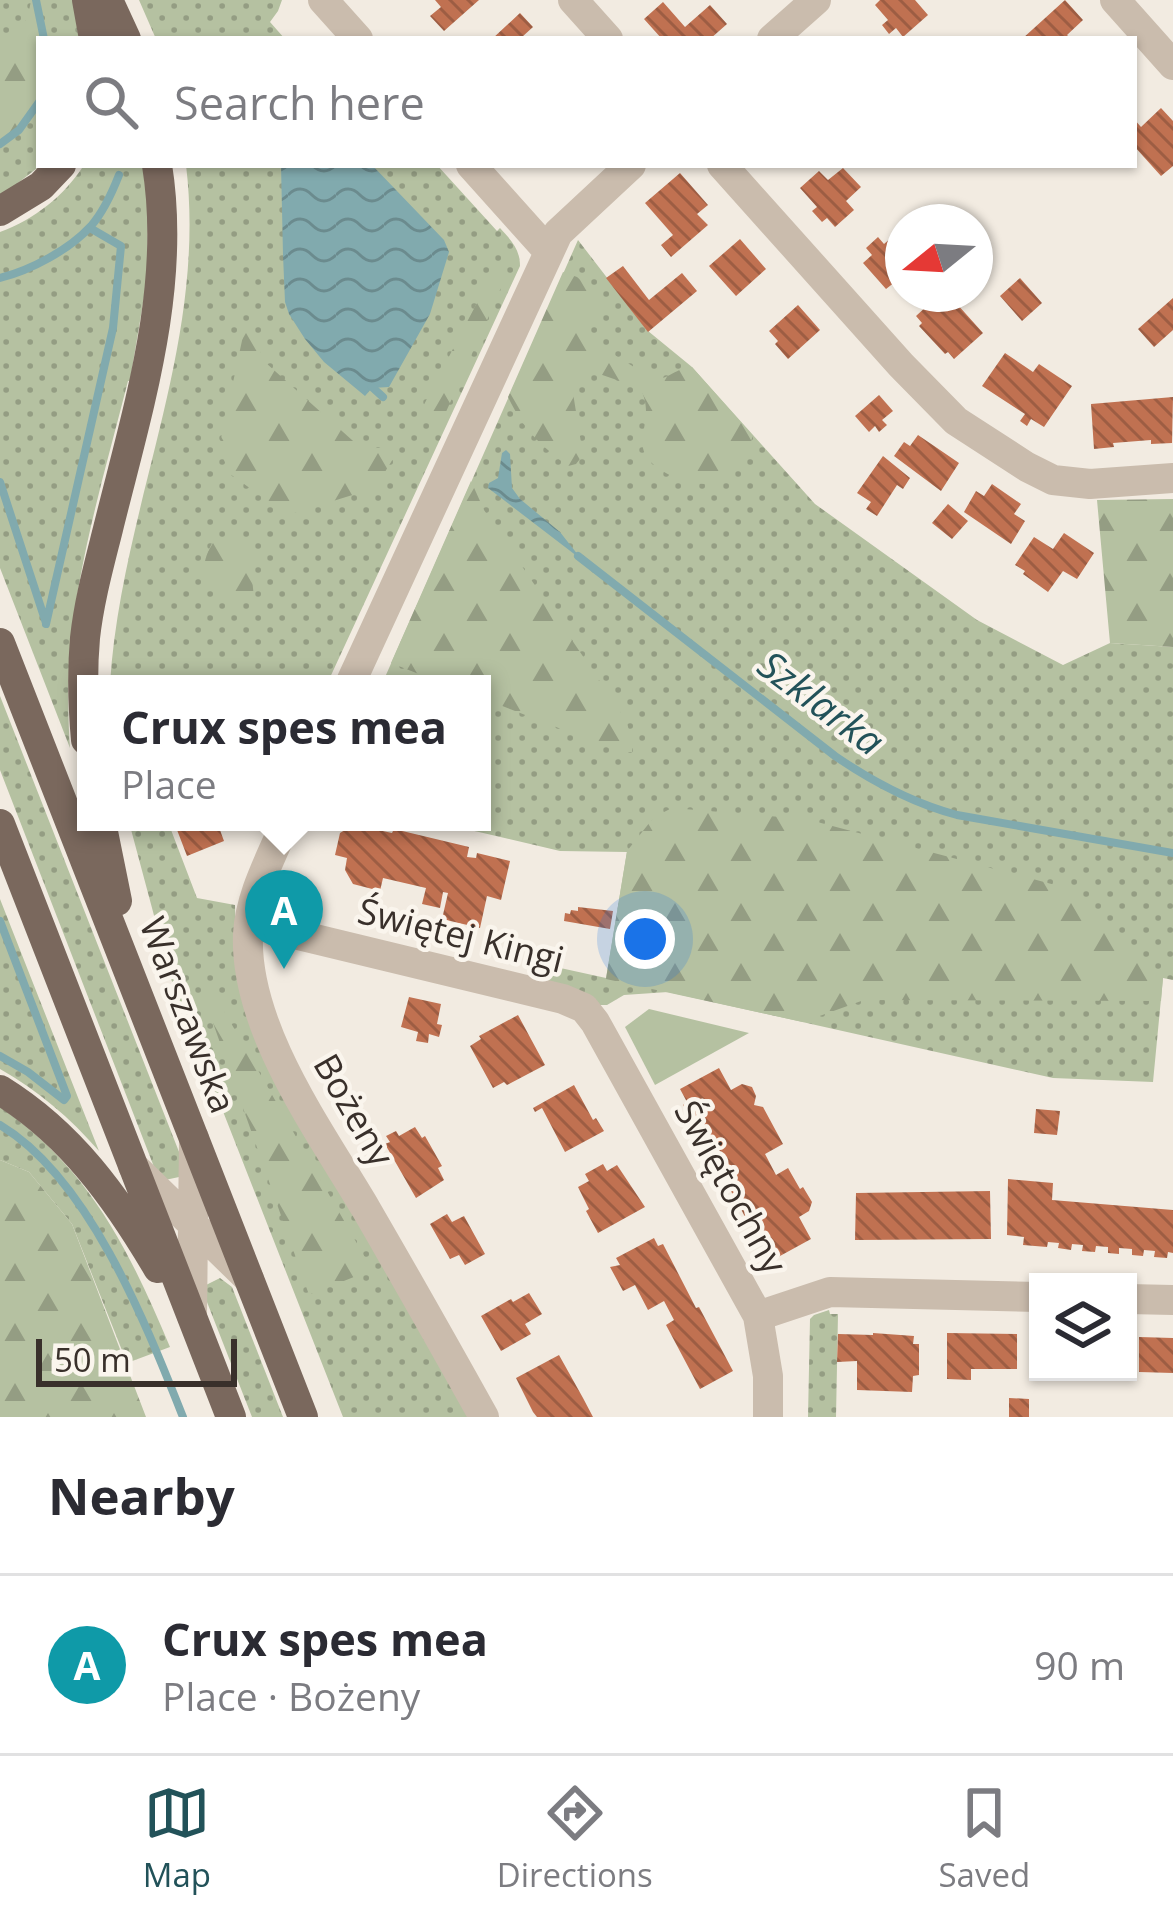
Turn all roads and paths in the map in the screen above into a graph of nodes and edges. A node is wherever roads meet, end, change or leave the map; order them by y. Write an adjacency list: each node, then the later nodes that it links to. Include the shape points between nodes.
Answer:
1 (86, 0): 7 (main road)
2 (108, 0): 8 (main road)
3 (323, 0): 9 (street)
4 (573, 0): 10 (street)
5 (816, 0): 11 (street)
6 (1115, 0): 12 (street)
7 (93, 36)
8 (125, 36)
9 (355, 36)
10 (605, 36)
11 (775, 36)
12 (1173, 65)
13 (58, 168): 18 (main road)
14 (158, 168): 22 (main road, via 158,310 92,597)
15 (474, 168): 19 (street)
16 (629, 168): 19 (street, via 558,233)
17 (725, 168): 20 (street, via 956,421 1053,480)
18 (0, 211)
19 (549, 252): 23 (street)
20 (1173, 478)
21 (0, 643): 28 (main road, Warszawska)
22 (85, 675)
23 (354, 675)
24 (0, 824): 32 (main road)
25 (103, 831): 28 (main road)
26 (282, 831): 27 (street, Bożeny)
27 (249, 923): 29 (street, Świętej Kingi); 42 (street, Bożeny, via 252,982 270,1037)
28 (136, 989): 31 (main road, Warszawska)
29 (584, 1008): 39 (street, Świętochny)
30 (0, 1090): 40 (main road, via 62,1136 110,1193 199,1342)
31 (194, 1138): 33 (street); 34 (main road, Warszawska)
32 (134, 1166): 33 (street); 38 (main road)
33 (193, 1225): 34 (street); 38 (street)
34 (249, 1279): 41 (main road, Warszawska)
35 (1029, 1298): 39 (street, via 830,1292)
36 (1137, 1299): 37 (street)
37 (1173, 1300)
38 (192, 1316): 40 (main road)
39 (758, 1316): 43 (street, Świętochny)
40 (226, 1404)
41 (303, 1417)
42 (484, 1417)
43 (768, 1417)

